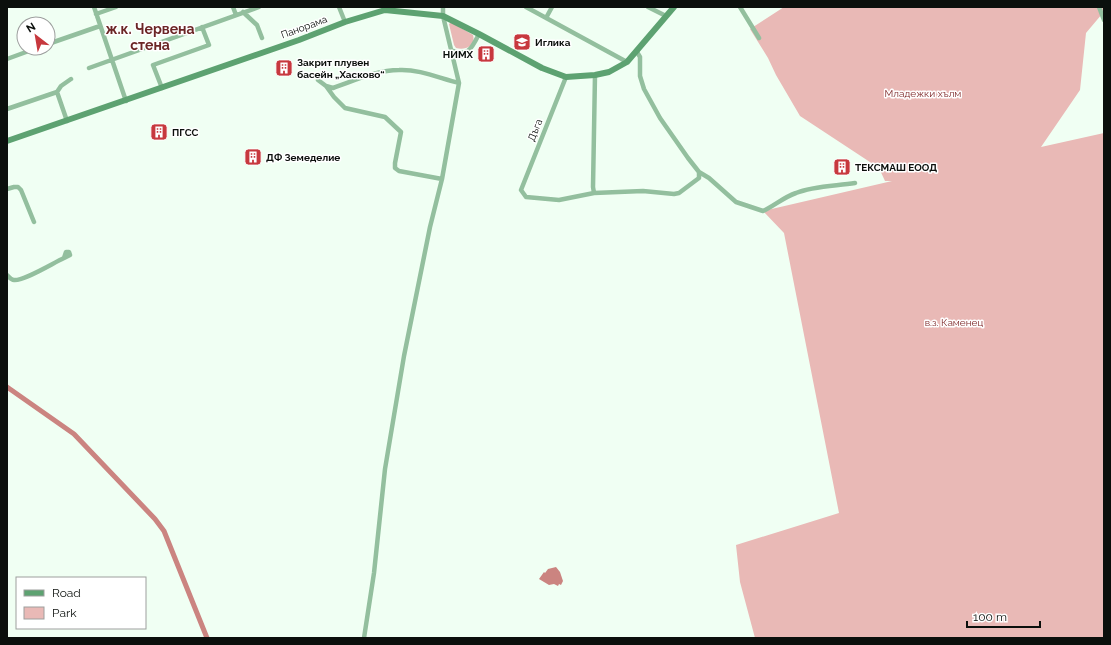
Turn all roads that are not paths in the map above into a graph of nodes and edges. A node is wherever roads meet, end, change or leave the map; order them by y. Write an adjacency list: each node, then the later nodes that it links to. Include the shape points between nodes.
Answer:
1 (94, 7): 16 (street)
2 (116, 7): 16 (street)
3 (233, 7): 17 (street)
4 (259, 7): 15 (street)
5 (339, 7): 22 (street)
6 (443, 7): 18 (street)
7 (448, 7): 18 (street)
8 (526, 7): 20 (street)
9 (552, 7): 20 (street)
10 (648, 7): 14 (street)
11 (674, 7): 19 (street, Панорама)
12 (740, 7): 27 (street)
13 (1099, 7): 21 (street)
14 (656, 9): 19 (street)
15 (243, 12): 17 (street); 26 (street, via 257,25)
16 (96, 14): 23 (street)
17 (236, 15): 24 (street)
18 (443, 16): 22 (street, Панорама, via 385,10); 25 (street, Панорама); 29 (street)
19 (666, 16): 30 (street, Панорама)
20 (546, 18): 32 (street)
21 (1104, 20)
22 (345, 22): 40 (street, Панорама)
23 (100, 26): 28 (street); 31 (street)
24 (202, 27): 31 (street); 40 (street, via 209,45 153,65)
25 (479, 34): 29 (street, via 467,52 460,54); 35 (street, Панорама, via 542,68)
26 (262, 38)
27 (759, 38)
28 (56, 41)
29 (451, 50): 38 (street)
30 (637, 52): 32 (street, Панорама); 46 (street, via 640,57 640,76 649,99)
31 (111, 60): 33 (street); 42 (street)
32 (627, 62): 34 (street, Панорама, via 609,72)
33 (89, 68)
34 (595, 75): 35 (street, Панорама); 50 (street)
35 (566, 77): 50 (street, Дъга, via 521,190 526,197 559,200)
36 (71, 79): 41 (street)
37 (318, 80): 39 (street)
38 (459, 83): 39 (street, via 414,71 398,70 381,72 333,88); 47 (street)
39 (326, 86): 47 (street, via 345,108 385,117 401,132 395,168 399,171)
40 (162, 88): 42 (street, Панорама)
41 (57, 92): 43 (street); 44 (street)
42 (126, 101): 44 (street, Панорама)
43 (7, 110)
44 (67, 121): 45 (street, Панорама)
45 (7, 141)
46 (699, 172): 48 (street, via 736,202 762,211 797,192); 50 (street, via 699,178 679,193)
47 (442, 179): 54 (street, via 404,356 385,469)
48 (855, 182)
49 (7, 189): 51 (street, via 18,187 21,190)
50 (594, 193)
51 (34, 222)
52 (64, 258): 53 (street, via 22,279 14,280)
53 (7, 275)
54 (364, 638)

